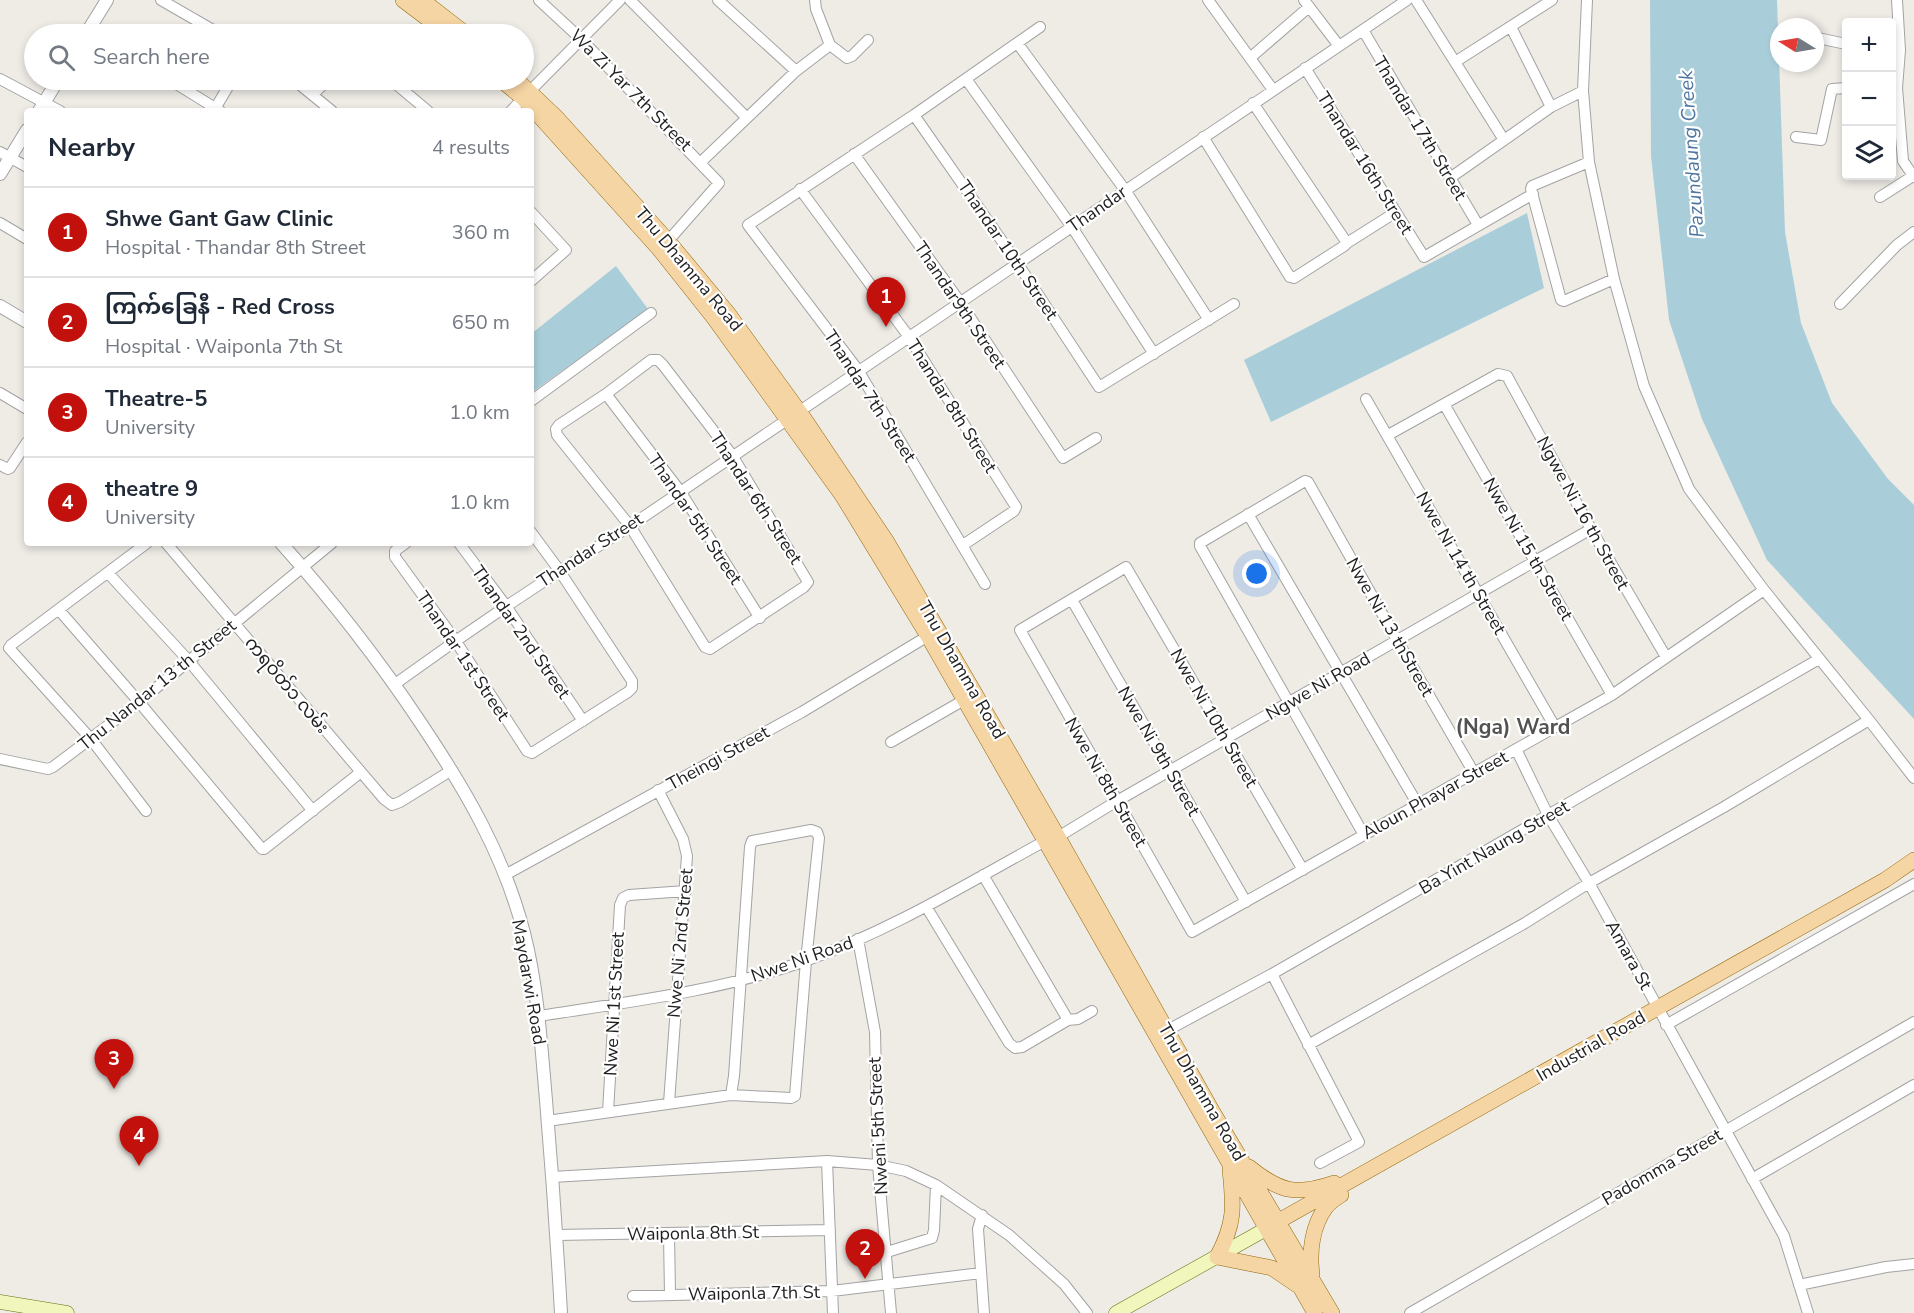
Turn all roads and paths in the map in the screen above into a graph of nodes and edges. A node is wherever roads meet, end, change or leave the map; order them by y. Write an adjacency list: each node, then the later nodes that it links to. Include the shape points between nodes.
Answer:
1 (107, 0): 17 (street)
2 (161, 0): 18 (street)
3 (403, 0): 19 (main road)
4 (422, 0): 20 (main road)
5 (540, 0): 24 (street, Wa Zi Yar 7th Street)
6 (620, 0): 24 (street)
7 (630, 0): 63 (street)
8 (718, 0): 35 (street)
9 (815, 0): 29 (street)
10 (1208, 0): 32 (street)
11 (1407, 0): 23 (street, Thandar)
12 (1416, 0): 33 (street)
13 (1552, 0): 22 (street)
14 (1587, 0): 50 (street)
15 (1897, 0): 31 (street)
16 (1307, 4): 30 (street); 32 (street)
17 (94, 24)
18 (203, 24)
19 (435, 24)
20 (453, 24)
21 (1040, 27): 28 (street)
22 (1510, 27): 33 (street); 56 (street)
23 (1363, 30): 30 (street, Thandar); 75 (street, Thandar 17th Street)
24 (581, 39): 38 (street); 70 (street, Wa Zi Yar 7th Street)
25 (1824, 39): 27 (street)
26 (868, 40): 29 (street, via 847,58)
27 (1842, 43)
28 (1018, 44): 37 (street); 77 (street)
29 (830, 45): 35 (street)
30 (1339, 46): 34 (street, Thandar)
31 (1896, 53)
32 (1250, 58): 49 (street)
33 (1455, 62): 67 (street)
34 (1305, 68): 49 (street, Thandar); 80 (street, Thandar 16th Street)
35 (796, 71): 63 (street)
36 (0, 79): 54 (street)
37 (966, 79): 62 (street); 84 (street)
38 (534, 87)
39 (1842, 88): 66 (street, via 1832,89 1821,140)
40 (52, 90): 54 (street)
41 (187, 90): 57 (street)
42 (227, 90): 58 (street)
43 (308, 90): 51 (street)
44 (318, 90): 51 (street)
45 (403, 90): 60 (street)
46 (518, 90): 52 (main road, Thu Dhamma Road)
47 (523, 90): 52 (main road, Thu Dhamma Road)
48 (531, 90): 52 (street)
49 (1273, 90): 53 (street, Thandar)
50 (1583, 91): 56 (street); 71 (street)
51 (314, 94): 59 (street)
52 (526, 95): 61 (street); 87 (main road, Thu Dhamma Road, via 557,118); 108 (main road, Thu Dhamma Road, via 660,250)
53 (1253, 103): 65 (street, Thandar); 88 (street)
54 (42, 106)
55 (1896, 106): 74 (street, via 1902,161)
56 (1551, 107): 67 (street)
57 (216, 108)
58 (218, 108)
59 (329, 108)
60 (424, 108)
61 (514, 108)
62 (914, 115): 68 (street); 89 (street, Thandar 10th Street)
63 (747, 118): 70 (street)
64 (24, 133): 69 (street)
65 (1203, 137): 77 (street, Thandar); 88 (street, via 1290,278)
66 (1796, 137)
67 (1504, 140): 75 (street)
68 (854, 154): 76 (street); 92 (street, Thandar9th Street)
69 (5, 155): 72 (street); 73 (street)
70 (701, 162): 87 (street, Wa Zi Yar 7th Street, via 719,183)
71 (1589, 162): 78 (street, via 1533,186); 91 (street)
72 (24, 165)
73 (0, 174)
74 (1913, 176): 79 (street)
75 (1450, 178): 83 (street, Thandar 17th Street)
76 (800, 189): 99 (street, Thandar 8th Street); 101 (street, Thandar 7th Street, via 748,225)
77 (1125, 190): 84 (street, Thandar); 98 (street)
78 (1533, 194): 83 (street); 91 (street, via 1561,300)
79 (1881, 197)
80 (1396, 212): 83 (street, Thandar 16th Street, via 1424,257); 88 (street)
81 (534, 215): 90 (street, via 566,250)
82 (0, 223): 86 (street)
83 (1478, 225)
84 (1072, 227): 89 (street, Thandar); 100 (street)
85 (1914, 232): 94 (street)
86 (24, 237)
87 (669, 241): 108 (main road, Thu Dhamma Road, via 727,312)
88 (1347, 243)
89 (1018, 264): 92 (street, Thandar); 100 (street, Thandar 10th Street, via 1099,387)
90 (534, 278)
91 (1614, 279): 131 (street, via 1644,386 1689,489)
92 (960, 302): 99 (street, Thandar); 110 (street, Thandar9th Street, via 1063,458)
93 (1234, 304): 98 (street)
94 (1840, 304)
95 (0, 306): 97 (street)
96 (651, 313): 104 (street)
97 (24, 320)
98 (1209, 320): 100 (street)
99 (909, 337): 101 (street, Thandar); 119 (street, Thandar 8th Street, via 1016,510)
100 (1154, 354)
101 (858, 371): 108 (street, Thandar); 119 (street, Thandar 7th Street)
102 (0, 393): 107 (street)
103 (606, 394): 112 (street, Thandar 6th Street, via 651,360 658,360); 114 (street, Thandar 5th Street); 116 (street, via 559,425 557,435)
104 (534, 399)
105 (1366, 399): 109 (street, Nwe Ni 14 th Street)
106 (1444, 404): 109 (street); 117 (street, Ngwe Ni 16 th Street, via 1498,374 1508,376); 126 (street, Nwe Ni 15 th Street)
107 (24, 407)
108 (793, 415): 112 (street, Thandar Street); 138 (main road, Thu Dhamma Road)
109 (1388, 435): 132 (street, Nwe Ni 14 th Street)
110 (1096, 438)
111 (24, 445): 113 (street)
112 (732, 455): 114 (street, Thandar Street); 136 (street, Thandar 6th Street, via 808,582)
113 (4, 467)
114 (680, 491): 116 (street, Thandar Street); 136 (street, Thandar 5th Street)
115 (1248, 514): 140 (street, Nwe Ni 13 thStreet, via 1307,481); 144 (street); 149 (street, via 1199,545)
116 (630, 526): 128 (street, Thandar Street); 136 (street, via 705,647 710,649)
117 (1591, 530): 126 (street, Ngwe Ni Road); 141 (street, Ngwe Ni 16 th Street)
118 (534, 536): 128 (street)
119 (963, 545): 130 (street, Thandar 7th Street)
120 (143, 546): 129 (street)
121 (169, 546): 137 (street, ကရဝိတ်၁ လမ်း)
122 (284, 546): 127 (street, Maydarwi Road)
123 (328, 546): 127 (street, Thu Nandar 13 th Street)
124 (402, 546): 139 (street, Thandar 1st Street, via 395,551 395,557)
125 (461, 546): 134 (street, Thandar 2nd Street)
126 (1536, 563): 132 (street, Ngwe Ni Road); 146 (street, Nwe Ni 15 th Street)
127 (302, 567): 137 (street, Thu Nandar 13 th Street); 145 (street, Maydarwi Road)
128 (560, 570): 134 (street, Thandar Street); 151 (street, via 632,681 628,692)
129 (108, 573): 135 (street); 143 (street)
130 (985, 584)
131 (1764, 591): 141 (street, Aloun Phayar Street); 142 (street)
132 (1479, 594): 140 (street, Ngwe Ni Road); 152 (street, Nwe Ni 14 th Street)
133 (1072, 600): 154 (street, Nwe Ni 10th Street, via 1126,567); 160 (street, Nwe Ni 9th Street); 164 (street, Nwe Ni 8th Street, via 1020,631)
134 (506, 606): 139 (street, Thandar Street); 151 (street, Thandar 2nd Street)
135 (59, 610): 148 (street); 153 (street, via 9,648)
136 (760, 618)
137 (234, 622): 143 (street, Thu Nandar 13 th Street); 159 (street, ကရဝိတ်၁ လမ်း)
138 (933, 633): 147 (main road, Thu Dhamma Road); 163 (street, Theingi Street, via 802,712); 170 (main road, Thu Dhamma Road)
139 (455, 640): 145 (street, Thandar Street); 151 (street, Thandar 1st Street, via 527,751 532,753)
140 (1396, 640): 144 (street, Ngwe Ni Road); 161 (street, Nwe Ni 13 thStreet)
141 (1666, 657): 146 (street, Aloun Phayar Street)
142 (1819, 659): 150 (street); 168 (street, Ba Yint Naung Street)
143 (188, 660): 148 (street, Thu Nandar 13 th Street); 167 (street)
144 (1343, 673): 149 (street, Ngwe Ni Road); 165 (street)
145 (395, 684): 158 (street, Maydarwi Road)
146 (1612, 695): 152 (street, Aloun Phayar Street)
147 (964, 700): 155 (street); 170 (main road, Thu Dhamma Road)
148 (139, 702): 153 (street, Thu Nandar 13 th Street); 167 (street, via 262,849)
149 (1288, 704): 154 (street, Ngwe Ni Road); 169 (street)
150 (1869, 720): 162 (street); 177 (street)
151 (583, 721)
152 (1555, 728): 156 (street, Aloun Phayar Street)
153 (91, 739): 157 (street, Thu Nandar 13 th Street, via 48,769); 166 (street)
154 (1227, 740): 160 (street, Ngwe Ni Road); 173 (street, Nwe Ni 10th Street)
155 (891, 742)
156 (1516, 749): 161 (street, Aloun Phayar Street); 168 (street, Amara St)
157 (0, 759)
158 (452, 770): 159 (street, ကရဝိတ်၁ လမ်း, via 392,805); 174 (street, Maydarwi Road, via 490,838)
159 (361, 772): 167 (street)
160 (1171, 772): 164 (street, Ngwe Ni Road); 180 (street, Nwe Ni 9th Street)
161 (1474, 773): 165 (street, Aloun Phayar Street)
162 (1914, 778)
163 (658, 790): 174 (street, Theingi Street); 179 (street, Nwe Ni 2nd Street, via 683,838)
164 (1117, 801): 170 (street, Ngwe Ni Road); 182 (street, Nwe Ni 8th Street)
165 (1418, 805): 169 (street, Aloun Phayar Street)
166 (146, 811)
167 (313, 811)
168 (1548, 815): 177 (street, Amara St); 185 (street, Ba Yint Naung Street)
169 (1364, 835): 173 (street, Aloun Phayar Street)
170 (1052, 839): 175 (street, Nwe Ni Road); 195 (main road, Thu Dhamma Road); 204 (main road, Thu Dhamma Road)
171 (1914, 860): 176 (main road, Industrial Road)
172 (1914, 868): 176 (main road)
173 (1303, 870): 180 (street, Aloun Phayar Street)
174 (505, 875): 191 (street, Maydarwi Road, via 524,933)
175 (983, 875): 181 (street, Nwe Ni Road); 192 (street)
176 (1885, 880): 189 (main road, Industrial Road)
177 (1589, 883): 189 (street, Amara St); 196 (street, via 1526,923)
178 (1914, 884): 194 (street)
179 (686, 891): 187 (street, Nwe Ni 2nd Street); 188 (street, Nwe Ni 1st Street, via 623,898)
180 (1246, 902): 182 (street, Aloun Phayar Street)
181 (927, 908): 183 (street, Nwe Ni Road); 192 (street, via 1015,1048)
182 (1192, 932)
183 (858, 939): 184 (street, Nwe Ni Road); 206 (street, Nweni 5th Street, via 874,1032)
184 (806, 961): 186 (street, Nwe Ni Road); 186 (street, via 819,838 818,832 811,830 752,841); 198 (street, via 795,1096)
185 (1272, 974): 195 (street, Ba Yint Naung Street); 196 (street)
186 (740, 981): 187 (street, Nwe Ni Road); 198 (street)
187 (676, 994): 188 (street, Nwe Ni Road); 199 (street, Nwe Ni 2nd Street)
188 (614, 1004): 191 (street, Nwe Ni Road); 200 (street, Nwe Ni 1st Street)
189 (1658, 1008): 194 (street, Amara St); 207 (main road, Industrial Road)
190 (1092, 1011): 192 (street)
191 (539, 1016): 201 (street, Maydarwi Road)
192 (1068, 1020)
193 (1914, 1022): 202 (street, Padomma Street)
194 (1666, 1025): 202 (street, Amara St)
195 (1166, 1031): 204 (main road, Thu Dhamma Road)
196 (1308, 1045): 205 (street, via 1359,1142)
197 (1914, 1085): 209 (street)
198 (730, 1095): 199 (street)
199 (669, 1103): 200 (street)
200 (608, 1112): 201 (street)
201 (548, 1120): 208 (street, Maydarwi Road)
202 (1726, 1130): 209 (street, Amara St); 238 (street, Padomma Street)
203 (827, 1161): 206 (street); 208 (street); 213 (street)
204 (1235, 1162): 207 (main road, via 1269,1183 1292,1190 1317,1189); 212 (main road, Thu Dhamma Road); 219 (main road, via 1228,1235)
205 (1320, 1163)
206 (878, 1164): 210 (street); 218 (street, Nweni 5th Street)
207 (1371, 1170): 212 (main road, Industrial Road); 224 (main road, via 1326,1206 1315,1229)
208 (552, 1177): 216 (street, Maydarwi Road)
209 (1752, 1179): 223 (street, Amara St, via 1784,1236)
210 (936, 1185): 211 (street); 218 (street, via 932,1238)
211 (982, 1215): 214 (street); 217 (street)
212 (1271, 1226): 219 (main road); 224 (main road, Thu Dhamma Road)
213 (830, 1230): 215 (street, Waiponla 8th St); 225 (street)
214 (1002, 1230): 217 (street); 234 (street, via 1064,1284)
215 (669, 1234): 216 (street, Waiponla 8th St); 226 (street)
216 (556, 1235): 230 (street, Maydarwi Road)
217 (979, 1237): 221 (street)
218 (887, 1252): 222 (street, Nweni 5th Street)
219 (1216, 1257): 224 (main road, via 1272,1268); 235 (main road)
220 (1914, 1264): 223 (street)
221 (981, 1273): 222 (street, Waiponla 7th St); 233 (street)
222 (889, 1285): 225 (street, Waiponla 7th St); 232 (street, Nweni 5th Street)
223 (1799, 1285): 239 (street, Amara St)
224 (1308, 1286): 236 (main road, Thu Dhamma Road); 237 (main road, Thu Dhamma Road)
225 (832, 1291): 226 (street, Waiponla 7th St); 231 (street)
226 (670, 1295): 227 (street, Waiponla 7th St)
227 (633, 1296)
228 (8, 1306): 229 (main road)
229 (67, 1313)
230 (561, 1313)
231 (832, 1313)
232 (891, 1313)
233 (984, 1313)
234 (1087, 1313)
235 (1116, 1313)
236 (1315, 1313)
237 (1332, 1313)
238 (1410, 1313)
239 (1808, 1313)

